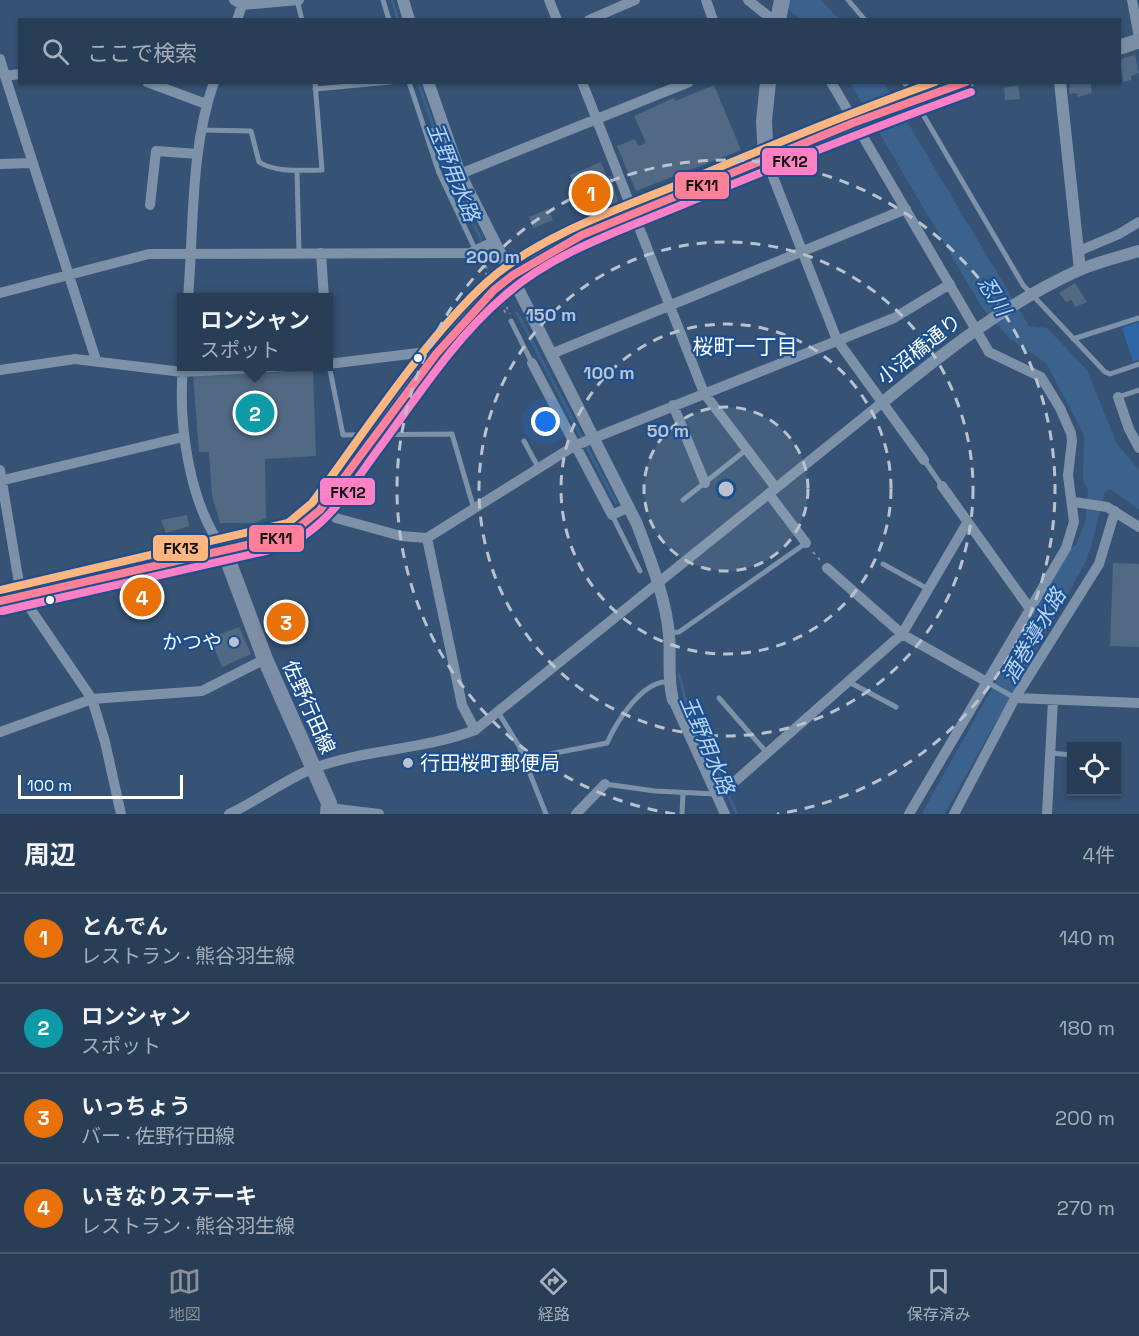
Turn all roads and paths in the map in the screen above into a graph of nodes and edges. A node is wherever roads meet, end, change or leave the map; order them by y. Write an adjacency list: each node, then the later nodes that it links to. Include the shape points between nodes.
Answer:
1 (298, 0): 11 (street); 13 (lane)
2 (383, 0): 14 (lane)
3 (403, 0): 15 (street)
4 (549, 0): 16 (street)
5 (635, 0): 17 (street)
6 (706, 0): 18 (street)
7 (748, 0): 19 (street)
8 (782, 0): 20 (main road)
9 (848, 0): 21 (lane)
10 (1132, 0): 22 (street)
11 (238, 3): 12 (street)
12 (237, 18)
13 (302, 18)
14 (388, 18)
15 (408, 18)
16 (556, 18)
17 (594, 18)
18 (712, 18)
19 (775, 18)
20 (776, 18)
21 (863, 18)
22 (1139, 39): 23 (main road)
23 (1121, 46)
24 (0, 59): 26 (street)
25 (18, 74): 26 (street)
26 (5, 76): 49 (street)
27 (152, 84): 41 (street)
28 (213, 84): 41 (street)
29 (353, 84): 39 (lane)
30 (410, 84): 46 (lane)
31 (428, 84): 45 (street)
32 (583, 84): 42 (street)
33 (684, 84): 42 (street)
34 (768, 84): 48 (main road)
35 (832, 84): 43 (street)
36 (905, 84): 40 (lane)
37 (961, 84): 40 (main road)
38 (1060, 84): 60 (street)
39 (315, 86): 51 (lane, via 322,170)
40 (912, 100): 43 (main road); 73 (lane)
41 (206, 104): 44 (street)
42 (596, 119): 52 (street); 55 (street)
43 (856, 122): 48 (main road); 54 (street)
44 (202, 130): 47 (street); 51 (lane, via 251,131 259,162)
45 (440, 131): 46 (lane); 52 (street)
46 (426, 132): 64 (lane, via 439,174)
47 (198, 154): 53 (street, via 156,151); 62 (street)
48 (766, 159): 55 (main road); 58 (street)
49 (33, 163): 50 (street); 66 (street)
50 (0, 164)
51 (297, 171): 59 (lane)
52 (460, 174): 57 (street)
53 (150, 205)
54 (906, 209): 58 (street); 69 (street)
55 (633, 213): 67 (main road, via 573,239); 75 (street)
56 (1139, 222): 60 (street)
57 (492, 243): 64 (street); 67 (street)
58 (802, 250): 75 (street); 80 (street)
59 (299, 251): 62 (street); 63 (street)
60 (1079, 251): 65 (street)
61 (1139, 251): 65 (street)
62 (192, 252): 66 (street, via 149,254); 71 (street)
63 (321, 253): 64 (street); 72 (street)
64 (478, 254): 68 (path); 76 (path, bridge)
65 (1080, 270): 73 (street)
66 (69, 274): 70 (street); 83 (street)
67 (513, 275): 81 (main road, via 494,290); 82 (street)
68 (489, 280)
69 (950, 284): 78 (street); 80 (street, via 906,313)
70 (0, 293)
71 (188, 293)
72 (324, 293)
73 (1029, 295): 78 (street, 小沼橋通り); 79 (lane)
74 (499, 299): 76 (path)
75 (670, 306): 82 (street); 92 (street)
76 (511, 318): 85 (lane)
77 (1139, 318): 79 (lane)
78 (977, 327): 94 (street, 小沼橋通り); 110 (street, via 989,352 1041,377 1060,408 1071,434 1068,475)
79 (1073, 339): 86 (lane, via 1110,374)
80 (837, 340): 92 (street); 94 (street)
81 (436, 354): 84 (street); 97 (main road)
82 (551, 354): 100 (street)
83 (96, 360): 87 (street); 88 (street, via 75,359)
84 (333, 363)
85 (532, 363): 100 (street)
86 (1139, 364)
87 (177, 368)
88 (0, 370)
89 (183, 371): 98 (street)
90 (329, 371): 97 (lane, via 343,435)
91 (1139, 390): 93 (lane)
92 (704, 393): 95 (street); 102 (street)
93 (1118, 397): 96 (street)
94 (883, 402): 103 (street); 108 (street)
95 (673, 405): 100 (street); 106 (street)
96 (1134, 429): 101 (street)
97 (375, 435): 112 (lane, via 452,434); 120 (main road, via 309,521 277,538)
98 (183, 437): 105 (street); 120 (street, via 212,534)
99 (524, 441): 104 (lane)
100 (584, 442): 104 (street); 111 (street); 114 (street)
101 (1139, 448)
102 (746, 450): 106 (lane); 108 (street)
103 (924, 460): 107 (lane)
104 (537, 467): 112 (street)
105 (1, 477): 126 (street)
106 (705, 483): 109 (lane)
107 (942, 486): 116 (street)
108 (773, 491): 119 (street); 124 (street)
109 (683, 500)
110 (1074, 502): 113 (street); 128 (street, via 1074,522 1066,548)
111 (628, 507): 114 (street); 124 (street)
112 (474, 509): 118 (street)
113 (1111, 509): 117 (street); 135 (street, via 1099,564)
114 (612, 515): 123 (lane)
115 (336, 518): 118 (street, via 401,536)
116 (967, 523): 125 (street); 128 (street)
117 (1139, 527)
118 (427, 538): 143 (street, via 462,705)
119 (806, 543): 122 (path); 129 (lane, via 679,632)
120 (224, 550): 126 (main road); 131 (main road, 佐野行田線)
121 (883, 564): 125 (lane)
122 (827, 568): 130 (street)
123 (640, 571)
124 (657, 584): 129 (street); 142 (street)
125 (928, 589): 130 (street)
126 (21, 595): 127 (main road); 137 (street)
127 (0, 601)
128 (1030, 609): 134 (street)
129 (669, 633): 132 (street)
130 (902, 634): 133 (street); 134 (street)
131 (265, 659): 137 (street, via 202,691); 149 (main road, 佐野行田線)
132 (669, 682): 138 (street); 148 (lane, via 657,684 622,714 607,743)
133 (849, 682): 141 (lane); 145 (street)
134 (990, 684): 135 (lane); 161 (street)
135 (1012, 697): 139 (street); 162 (street)
136 (719, 698): 145 (lane)
137 (92, 699): 144 (street); 154 (street)
138 (673, 700): 151 (street, via 688,737)
139 (1053, 700): 140 (street); 146 (street)
140 (1139, 703)
141 (896, 707)
142 (498, 712): 143 (street); 148 (lane)
143 (475, 730): 149 (street, via 451,739 397,747)
144 (0, 732)
145 (767, 753): 151 (street)
146 (1050, 753): 147 (lane); 163 (street)
147 (1067, 755)
148 (524, 759): 157 (lane)
149 (313, 769): 153 (main road, 佐野行田線); 155 (street)
150 (605, 784): 152 (lane); 158 (street)
151 (723, 790): 152 (lane); 160 (street)
152 (683, 794): 159 (lane)
153 (328, 811): 156 (street)
154 (121, 814)
155 (228, 814)
156 (379, 814)
157 (546, 814)
158 (576, 814)
159 (682, 814)
160 (725, 814)
161 (909, 814)
162 (954, 814)
163 (1047, 814)

